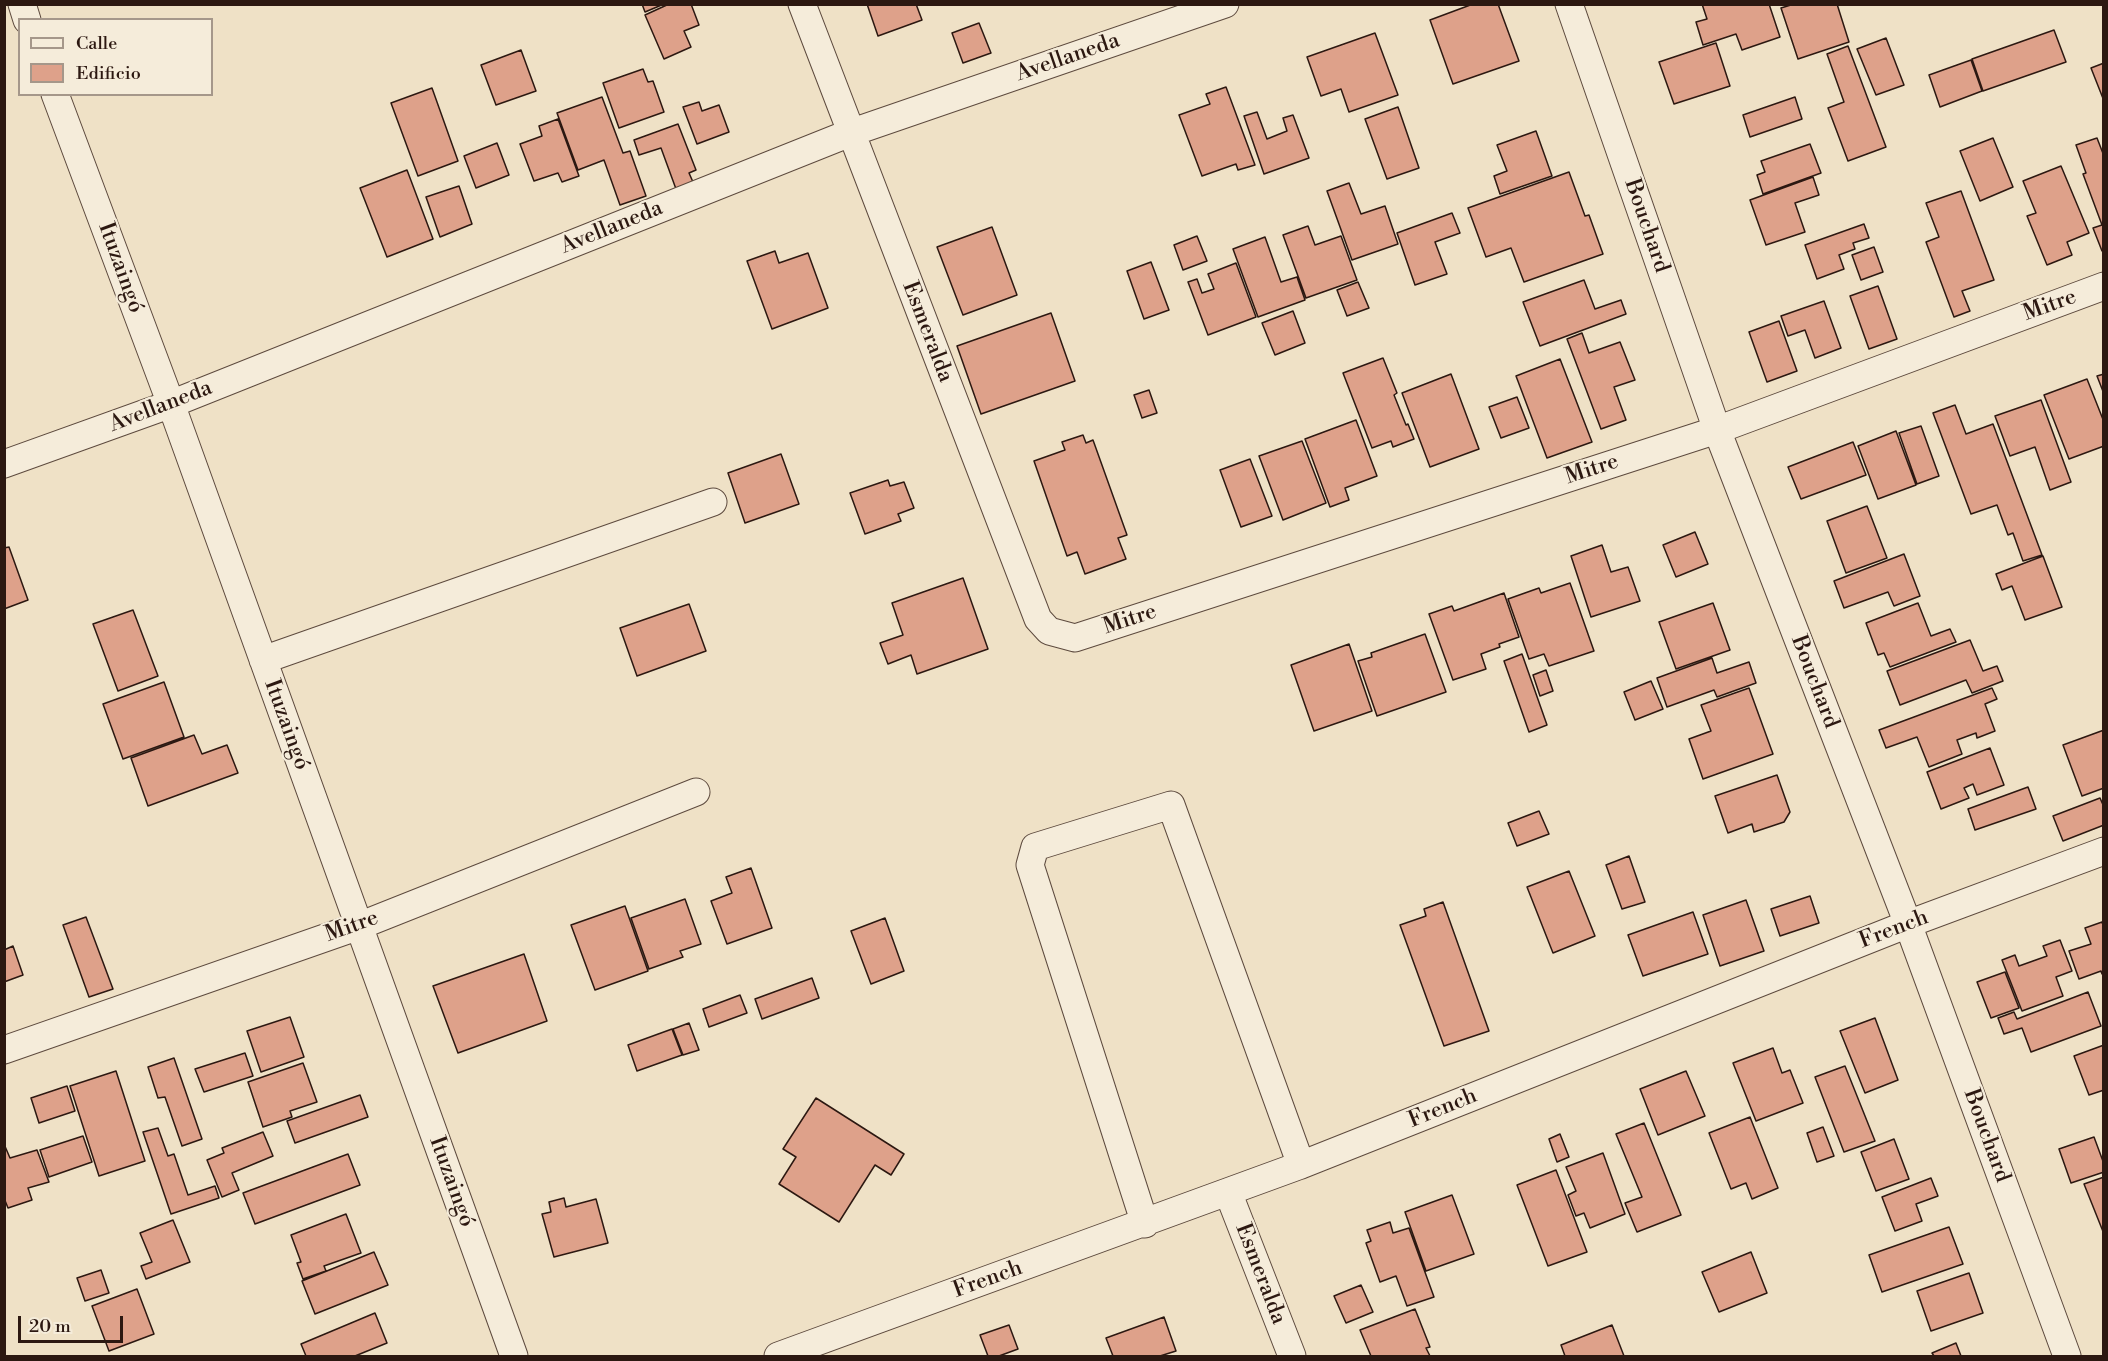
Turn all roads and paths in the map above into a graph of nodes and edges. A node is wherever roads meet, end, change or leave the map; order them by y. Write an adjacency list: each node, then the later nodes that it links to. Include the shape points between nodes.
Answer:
1 (802, 4): 5 (street, Esmeralda)
2 (1225, 4): 5 (street, Avellaneda)
3 (1569, 4): 8 (street, Bouchard)
4 (56, 96): 7 (street, Ituzaingó)
5 (850, 133): 7 (street, Avellaneda); 11 (street, Esmeralda, via 1038,619 1049,631)
6 (2103, 286): 8 (street, Mitre)
7 (171, 404): 9 (street, Avellaneda); 12 (street, Ituzaingó)
8 (1717, 430): 11 (street, Mitre); 15 (street, Bouchard)
9 (4, 464)
10 (713, 502): 12 (street)
11 (1075, 638)
12 (263, 660): 16 (street, Ituzaingó)
13 (696, 792): 16 (street, Mitre)
14 (2103, 851): 15 (street, French)
15 (1908, 924): 18 (street, French); 24 (street, Bouchard)
16 (359, 926): 17 (street, Mitre); 21 (street, Ituzaingó)
17 (4, 1050)
18 (1301, 1165): 19 (street, French); 20 (street, via 1171,805 1035,847 1030,865)
19 (1228, 1192): 20 (street, French); 23 (street, Esmeralda)
20 (1145, 1224): 22 (street, French)
21 (514, 1356)
22 (778, 1356)
23 (1292, 1356)
24 (2067, 1356)

